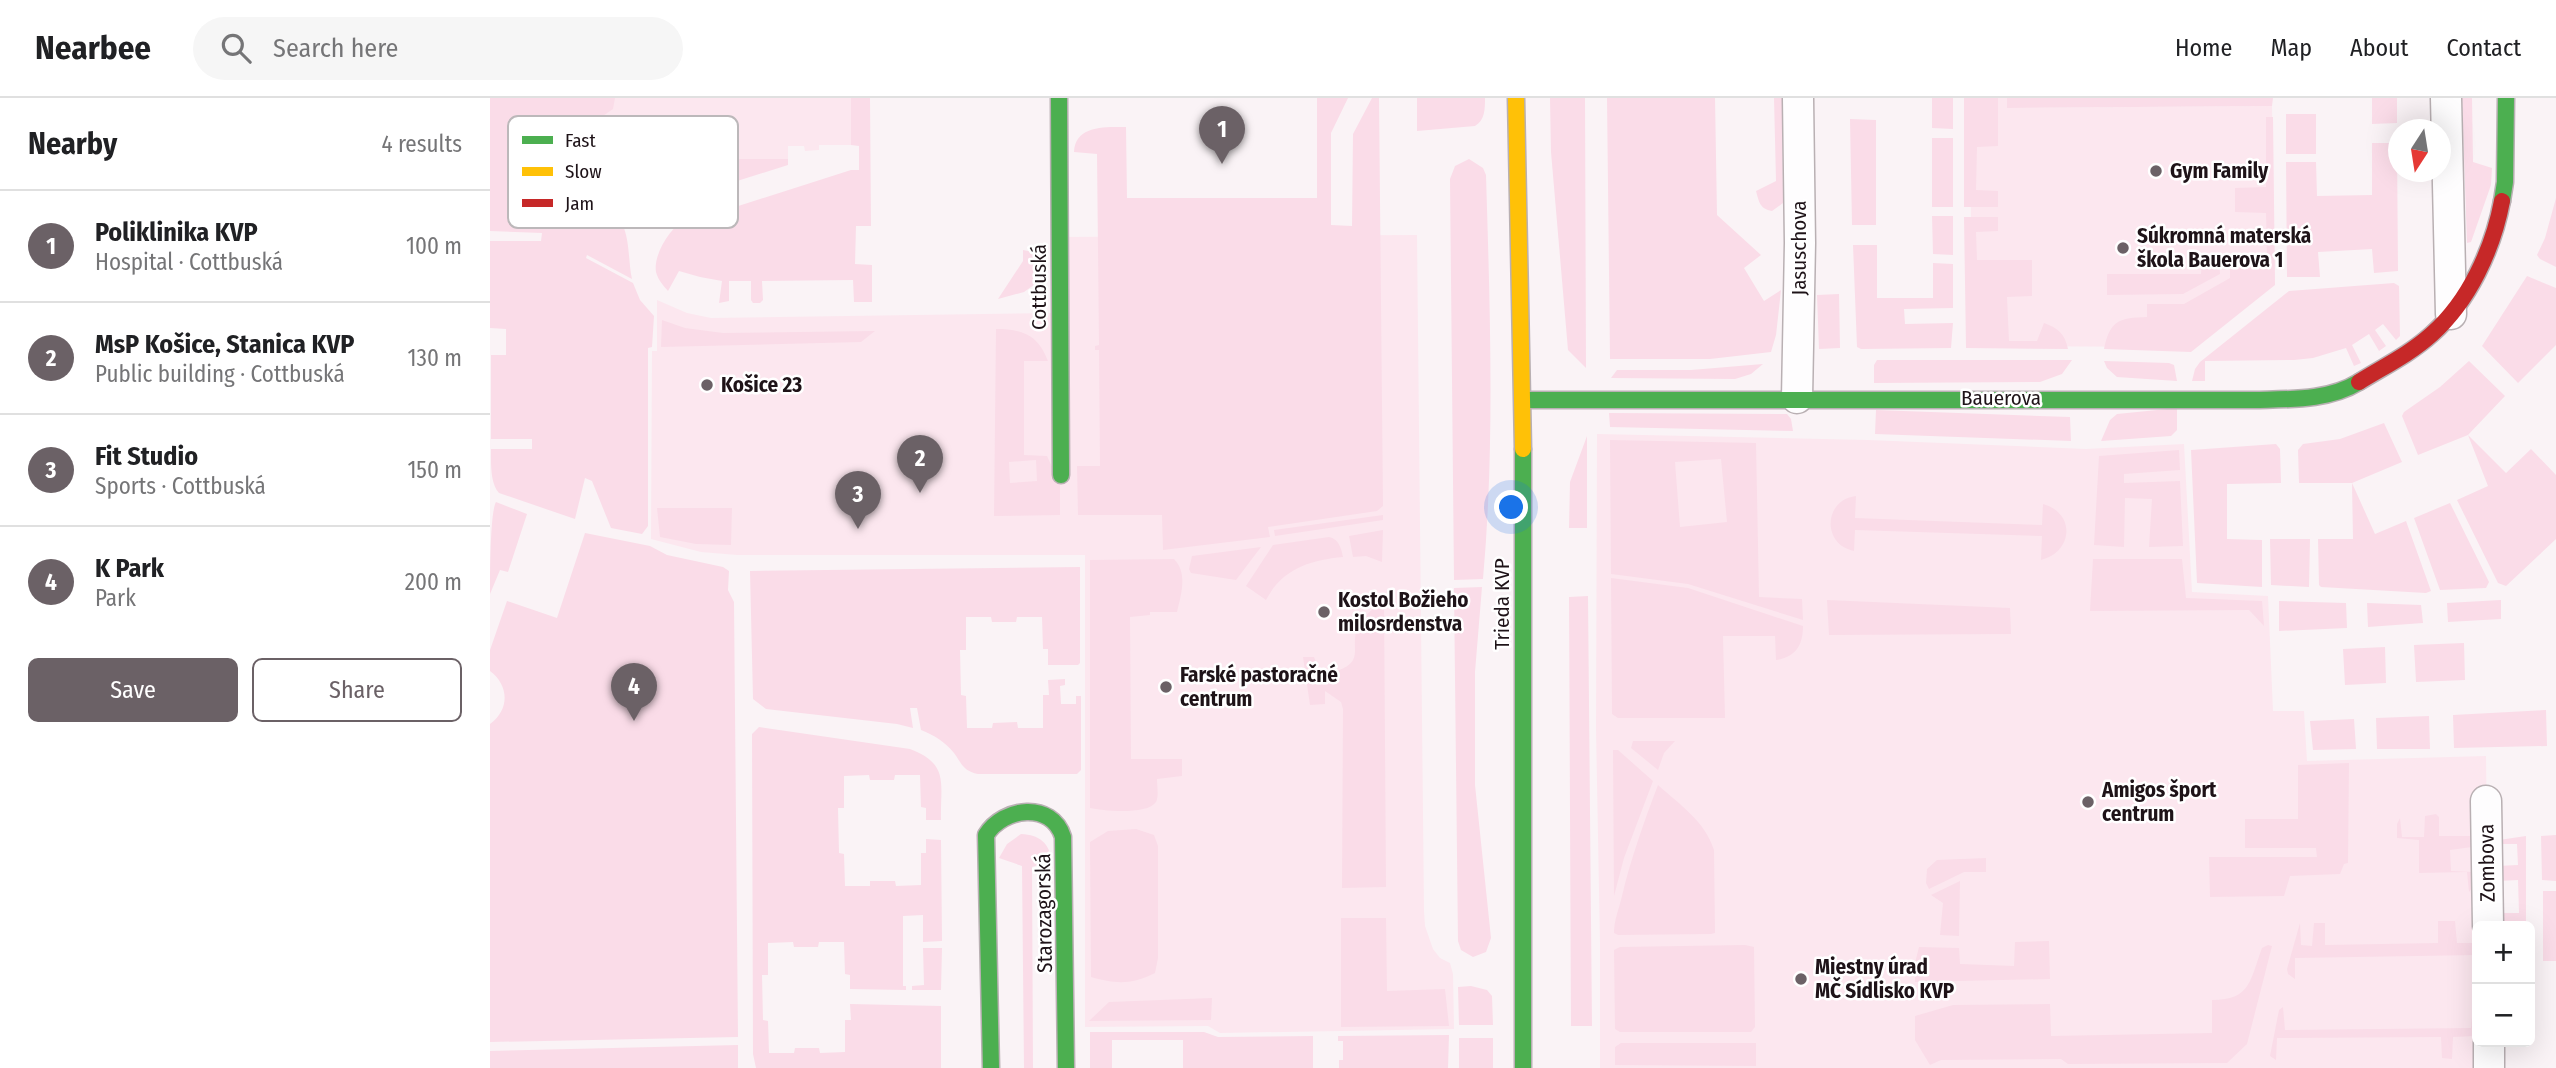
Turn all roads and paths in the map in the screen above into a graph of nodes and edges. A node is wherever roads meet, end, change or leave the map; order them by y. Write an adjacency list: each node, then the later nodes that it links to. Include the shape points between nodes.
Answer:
1 (1059, 98): 9 (street, Cottbuská)
2 (1516, 98): 8 (street, Trieda KVP)
3 (1798, 98): 7 (street, Jasuschova)
4 (2446, 98): 6 (street)
5 (2506, 98): 6 (street, Bauerova, via 2505,182 2498,220 2479,270)
6 (2451, 314): 7 (street, Bauerova, via 2431,335 2373,376 2346,390 2310,398)
7 (1797, 398): 8 (street, Bauerova)
8 (1523, 400): 15 (street, Trieda KVP)
9 (1060, 475)
10 (2487, 801): 11 (street, Zombova)
11 (2488, 916)
12 (2489, 1047): 16 (street)
13 (991, 1068): 14 (street, Starozagorská, via 986,835 998,818 1024,812 1052,818 1063,837)
14 (1066, 1068)
15 (1523, 1068)
16 (2489, 1068)

